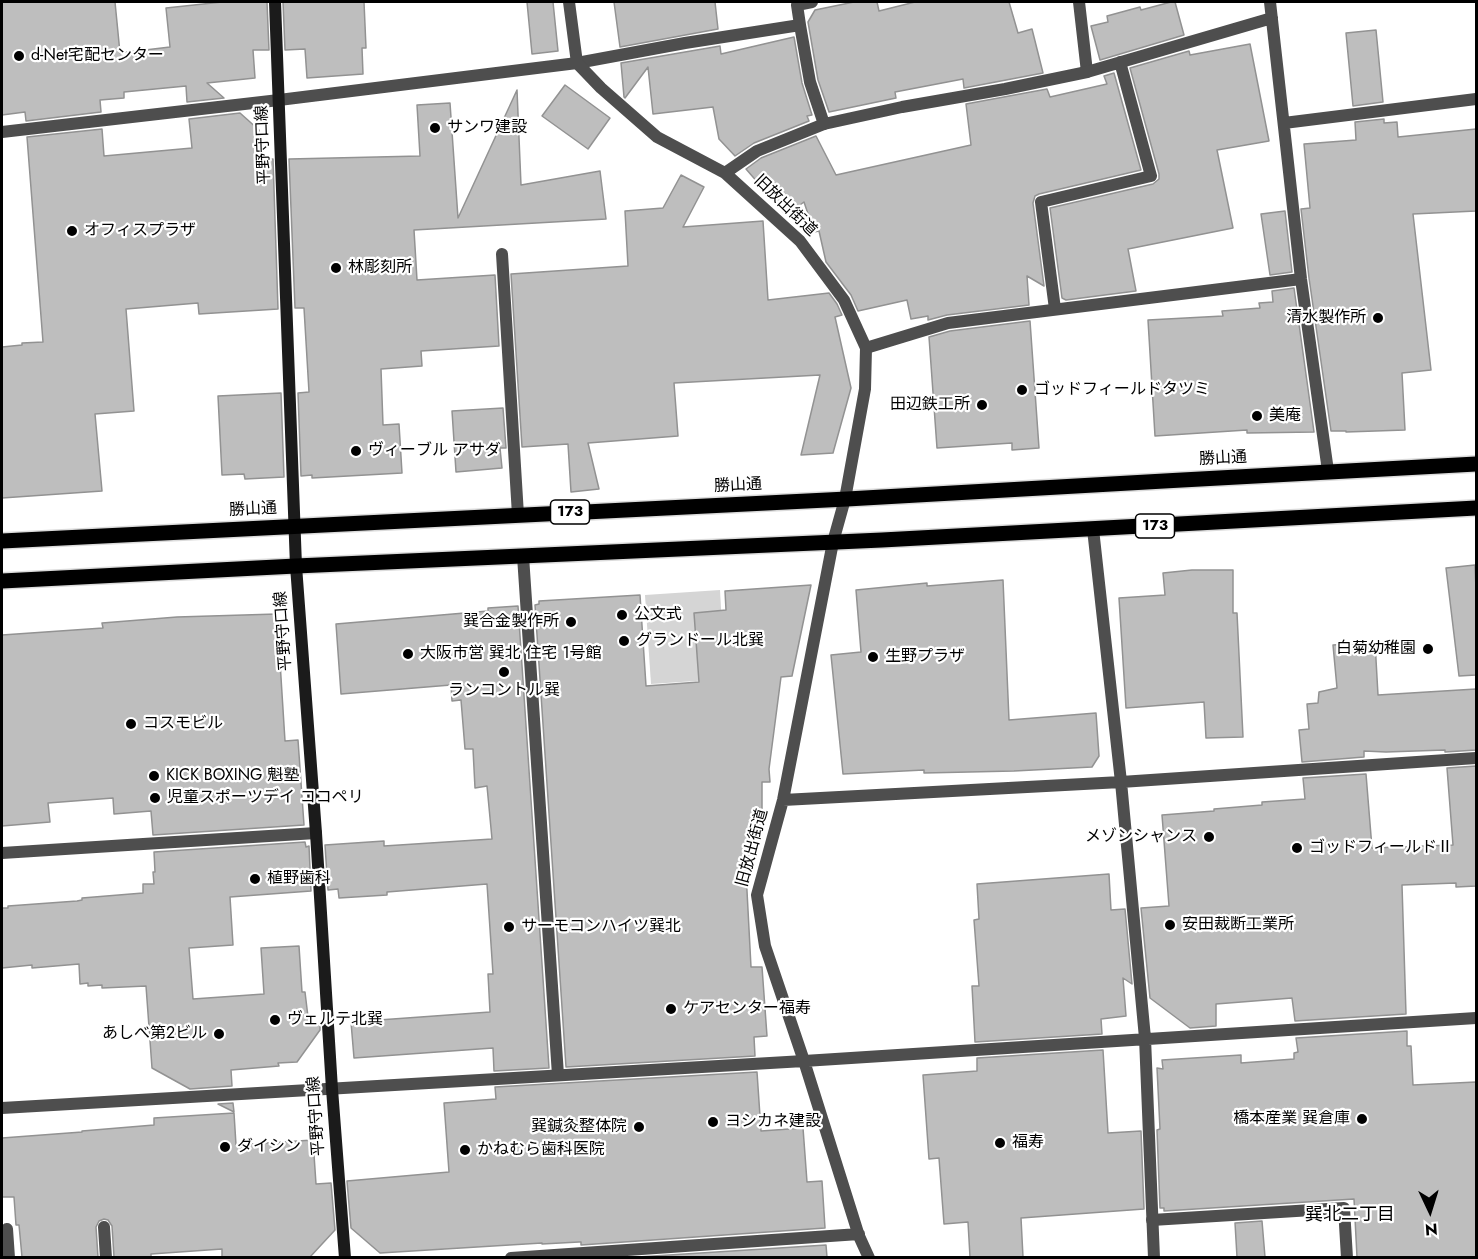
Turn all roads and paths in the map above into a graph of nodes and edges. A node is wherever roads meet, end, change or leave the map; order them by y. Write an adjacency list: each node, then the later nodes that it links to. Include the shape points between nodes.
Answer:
1 (275, 2): 13 (main road, 平野守口線)
2 (568, 2): 10 (street)
3 (812, 2): 6 (street)
4 (1079, 2): 11 (street)
5 (1270, 2): 7 (street)
6 (797, 3): 8 (street)
7 (1272, 18): 9 (street); 14 (street)
8 (800, 26): 10 (street); 15 (street, via 810,82)
9 (1120, 62): 11 (street); 20 (street, via 1151,176 1041,202)
10 (577, 63): 13 (street); 17 (street, 旧放出街道, via 657,137)
11 (1087, 72): 15 (street)
12 (1476, 99): 14 (street)
13 (279, 100): 16 (street); 27 (main road, 平野守口線)
14 (1284, 123): 19 (street)
15 (824, 124): 17 (street, via 757,151)
16 (2, 132)
17 (725, 173): 21 (street, 旧放出街道, via 800,241 844,300)
18 (502, 254): 26 (street)
19 (1300, 279): 20 (street); 23 (street)
20 (1055, 309): 21 (street, via 948,323)
21 (866, 348): 24 (street, 旧放出街道, via 865,389)
22 (1476, 464): 23 (main road, 勝山通 / 173)
23 (1328, 471): 24 (main road, 勝山通 / 173)
24 (845, 499): 26 (main road, 勝山通 / 173); 30 (street, 旧放出街道)
25 (1476, 508): 28 (main road, 173)
26 (518, 515): 27 (main road, 勝山通 / 173)
27 (295, 526): 29 (main road, 勝山通 / 173); 32 (main road, 平野守口線)
28 (1093, 529): 30 (main road, 173); 35 (street)
29 (2, 541)
30 (832, 542): 31 (main road, 173); 36 (street, 旧放出街道)
31 (523, 556): 32 (main road, 173); 42 (street)
32 (296, 566): 33 (main road, 173); 37 (main road, 平野守口線)
33 (2, 581)
34 (1476, 758): 35 (street)
35 (1121, 782): 36 (street); 40 (street)
36 (783, 800): 41 (street, 旧放出街道, via 757,895 765,946)
37 (316, 834): 38 (street); 43 (main road, 平野守口線)
38 (2, 853)
39 (1476, 1018): 40 (street)
40 (1145, 1038): 41 (street); 45 (street)
41 (804, 1061): 42 (street); 48 (street, 旧放出街道)
42 (558, 1075): 43 (street)
43 (332, 1089): 44 (street); 51 (main road, 平野守口線)
44 (2, 1108)
45 (1152, 1220): 54 (street); 55 (street, via 1344,1208)
46 (104, 1227): 50 (street)
47 (7, 1229): 49 (street)
48 (859, 1234): 52 (street); 53 (street, 旧放出街道)
49 (9, 1257)
50 (106, 1257)
51 (345, 1257)
52 (511, 1257)
53 (869, 1257)
54 (1155, 1257)
55 (1347, 1257)

